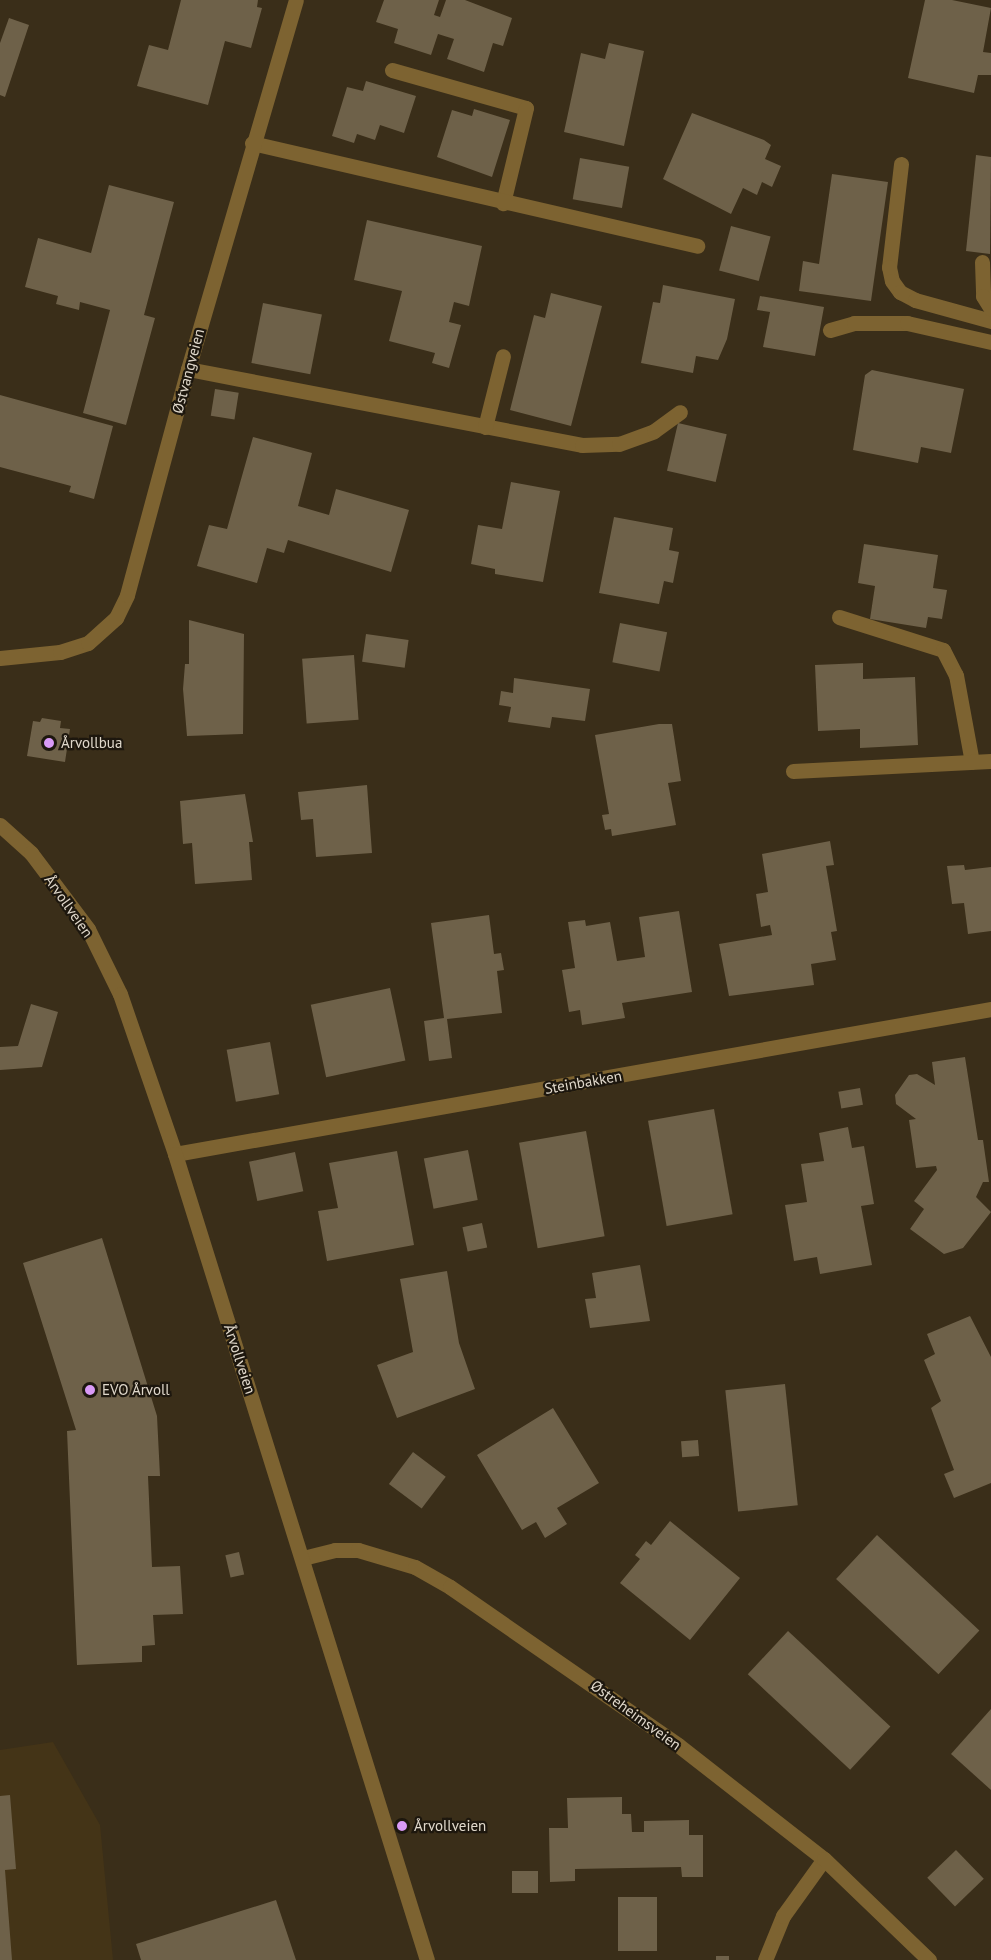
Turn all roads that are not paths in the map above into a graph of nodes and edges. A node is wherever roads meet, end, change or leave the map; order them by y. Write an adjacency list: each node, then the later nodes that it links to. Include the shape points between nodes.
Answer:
1 (296, 0): 3 (street, Østvangveien)
2 (393, 70): 5 (street, via 526,108)
3 (252, 143): 5 (street); 13 (street, Østvangveien)
4 (901, 164): 9 (street, via 889,267 892,281 900,292 915,300)
5 (503, 203): 6 (street)
6 (697, 246)
7 (982, 262): 8 (street, via 983,296)
8 (991, 309)
9 (991, 321)
10 (830, 330): 11 (street, via 854,323 908,323)
11 (991, 342)
12 (503, 356): 15 (street)
13 (188, 369): 15 (street); 17 (street, Østvangveien, via 134,577 116,618 88,643 60,652)
14 (680, 412): 15 (street, via 654,431 619,444 582,445)
15 (485, 427)
16 (839, 617): 19 (street, via 943,650 956,675)
17 (0, 658)
18 (991, 760): 19 (street)
19 (972, 762): 20 (street)
20 (792, 771)
21 (0, 825): 23 (street, Årvollveien, via 31,853 88,929 120,994)
22 (991, 1010): 23 (street, Steinbakken)
23 (175, 1154): 24 (street, Årvollveien)
24 (303, 1558): 25 (street, Østreheimsveien, via 334,1550 358,1550 415,1567 450,1587 678,1744); 26 (street, Årvollveien)
25 (824, 1859): 27 (street, via 783,1916); 28 (street, Østreheimsveien)
26 (428, 1960)
27 (765, 1960)
28 (928, 1960)

